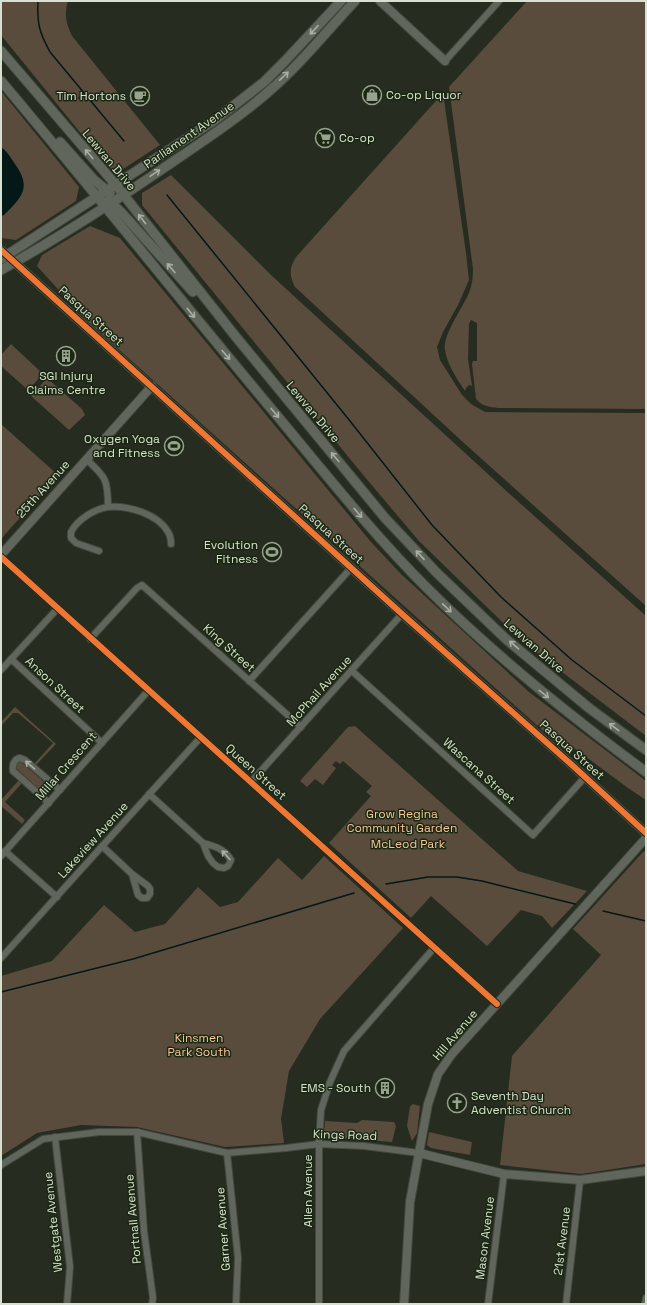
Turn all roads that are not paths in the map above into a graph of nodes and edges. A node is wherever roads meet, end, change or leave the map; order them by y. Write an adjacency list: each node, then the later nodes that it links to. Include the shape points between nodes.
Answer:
1 (341, 1): 8 (main road, Parliament Avenue, one-way to 8, via 285,61 243,99 216,120)
2 (355, 1): 9 (main road, Parliament Avenue, one-way to 2, via 221,129 268,92)
3 (380, 1): 6 (street)
4 (499, 1): 6 (street)
5 (1, 51): 8 (main road, Lewvan Drive, one-way to 5)
6 (445, 60)
7 (1, 80): 10 (main road)
8 (114, 184): 9 (main road, Lewvan Drive); 10 (main road, Parliament Avenue)
9 (123, 195): 10 (main road, Parliament Avenue); 15 (main road, Lewvan Drive, one-way to 9)
10 (105, 198): 11 (main road, Parliament Avenue); 13 (main road, Parliament Avenue); 15 (main road, one-way to 10); 35 (main road, one-way to 35, via 202,327 377,536 448,609 538,690)
11 (63, 218): 12 (main road, Parliament Avenue); 13 (main road, Parliament Avenue, via 15,255)
12 (3, 255): 13 (street, Pasqua Street)
13 (15, 262): 14 (main road, Parliament Avenue); 16 (street, Pasqua Street)
14 (1, 270)
15 (236, 337): 34 (main road, Lewvan Drive, one-way to 15, via 549,676 437,573 385,518)
16 (152, 386): 17 (street, 25th Avenue); 22 (street, Pasqua Street)
17 (86, 459): 18 (street, via 105,479); 21 (street, 25th Avenue)
18 (108, 507): 19 (street, via 132,509 152,517 169,533); 20 (street, via 80,520 71,532 71,538 76,542)
19 (171, 544)
20 (98, 551)
21 (1, 556): 23 (street, Queen Street)
22 (352, 567): 24 (street, Pasqua Street); 29 (street)
23 (58, 608): 25 (street, Queen Street); 26 (street)
24 (402, 614): 28 (street, McPhail Avenue); 36 (street, Pasqua Street)
25 (90, 639): 29 (street, King Street, via 142,585); 30 (street, Queen Street)
26 (11, 659): 27 (street); 33 (street, Anson Street)
27 (1, 670)
28 (352, 671): 31 (street, McPhail Avenue); 36 (street, Wascana Street, via 533,835)
29 (250, 681): 31 (street, King Street)
30 (148, 691): 32 (street, Queen Street); 33 (street, Millar Crescent)
31 (301, 727): 37 (street, McPhail Avenue)
32 (200, 738): 37 (street, Queen Street); 39 (street, Lakeview Avenue)
33 (102, 742): 38 (street, Millar Crescent)
34 (646, 750)
35 (646, 772)
36 (586, 777): 41 (street, Pasqua Street)
37 (251, 782): 48 (street, Queen Street)
38 (60, 790): 40 (street, Millar Crescent); 40 (street, one-way to 40, via 25,760 17,758 13,771)
39 (149, 794): 43 (street); 44 (street, Lakeview Avenue)
40 (49, 803): 45 (street, Millar Crescent)
41 (646, 833)
42 (646, 838): 50 (street, Hill Avenue)
43 (203, 843): 43 (street, one-way to 43, via 208,856 218,867 228,866 231,860 224,851)
44 (102, 846): 46 (street); 47 (street, Lakeview Avenue)
45 (3, 854): 47 (street)
46 (132, 874)
47 (57, 897): 49 (street, Lakeview Avenue)
48 (434, 948): 50 (street, Queen Street); 53 (street, Allen Avenue, via 344,1051 321,1110)
49 (1, 958)
50 (497, 1004): 55 (street, Hill Avenue, via 452,1054 438,1074 428,1104)
51 (137, 1132): 52 (street, Kings Road, via 98,1132); 54 (street, Kings Road); 62 (street, Portnall Avenue)
52 (55, 1137): 56 (street, Kings Road, via 43,1139); 61 (street, Westgate Avenue, via 70,1267)
53 (319, 1144): 54 (street, Kings Road); 55 (street, Kings Road, via 364,1146); 64 (street, Allen Avenue)
54 (227, 1153): 63 (street, Garner Avenue, via 238,1258)
55 (419, 1153): 58 (street, Kings Road); 65 (street, Hill Avenue, via 410,1202)
56 (1, 1165)
57 (646, 1171): 59 (street, Kings Road)
58 (504, 1174): 59 (street, Kings Road); 66 (street, Mason Avenue)
59 (580, 1180): 67 (street, 21st Avenue)
60 (646, 1298): 68 (street)
61 (67, 1304)
62 (152, 1304)
63 (236, 1304)
64 (319, 1304)
65 (404, 1304)
66 (488, 1304)
67 (566, 1304)
68 (645, 1304)

